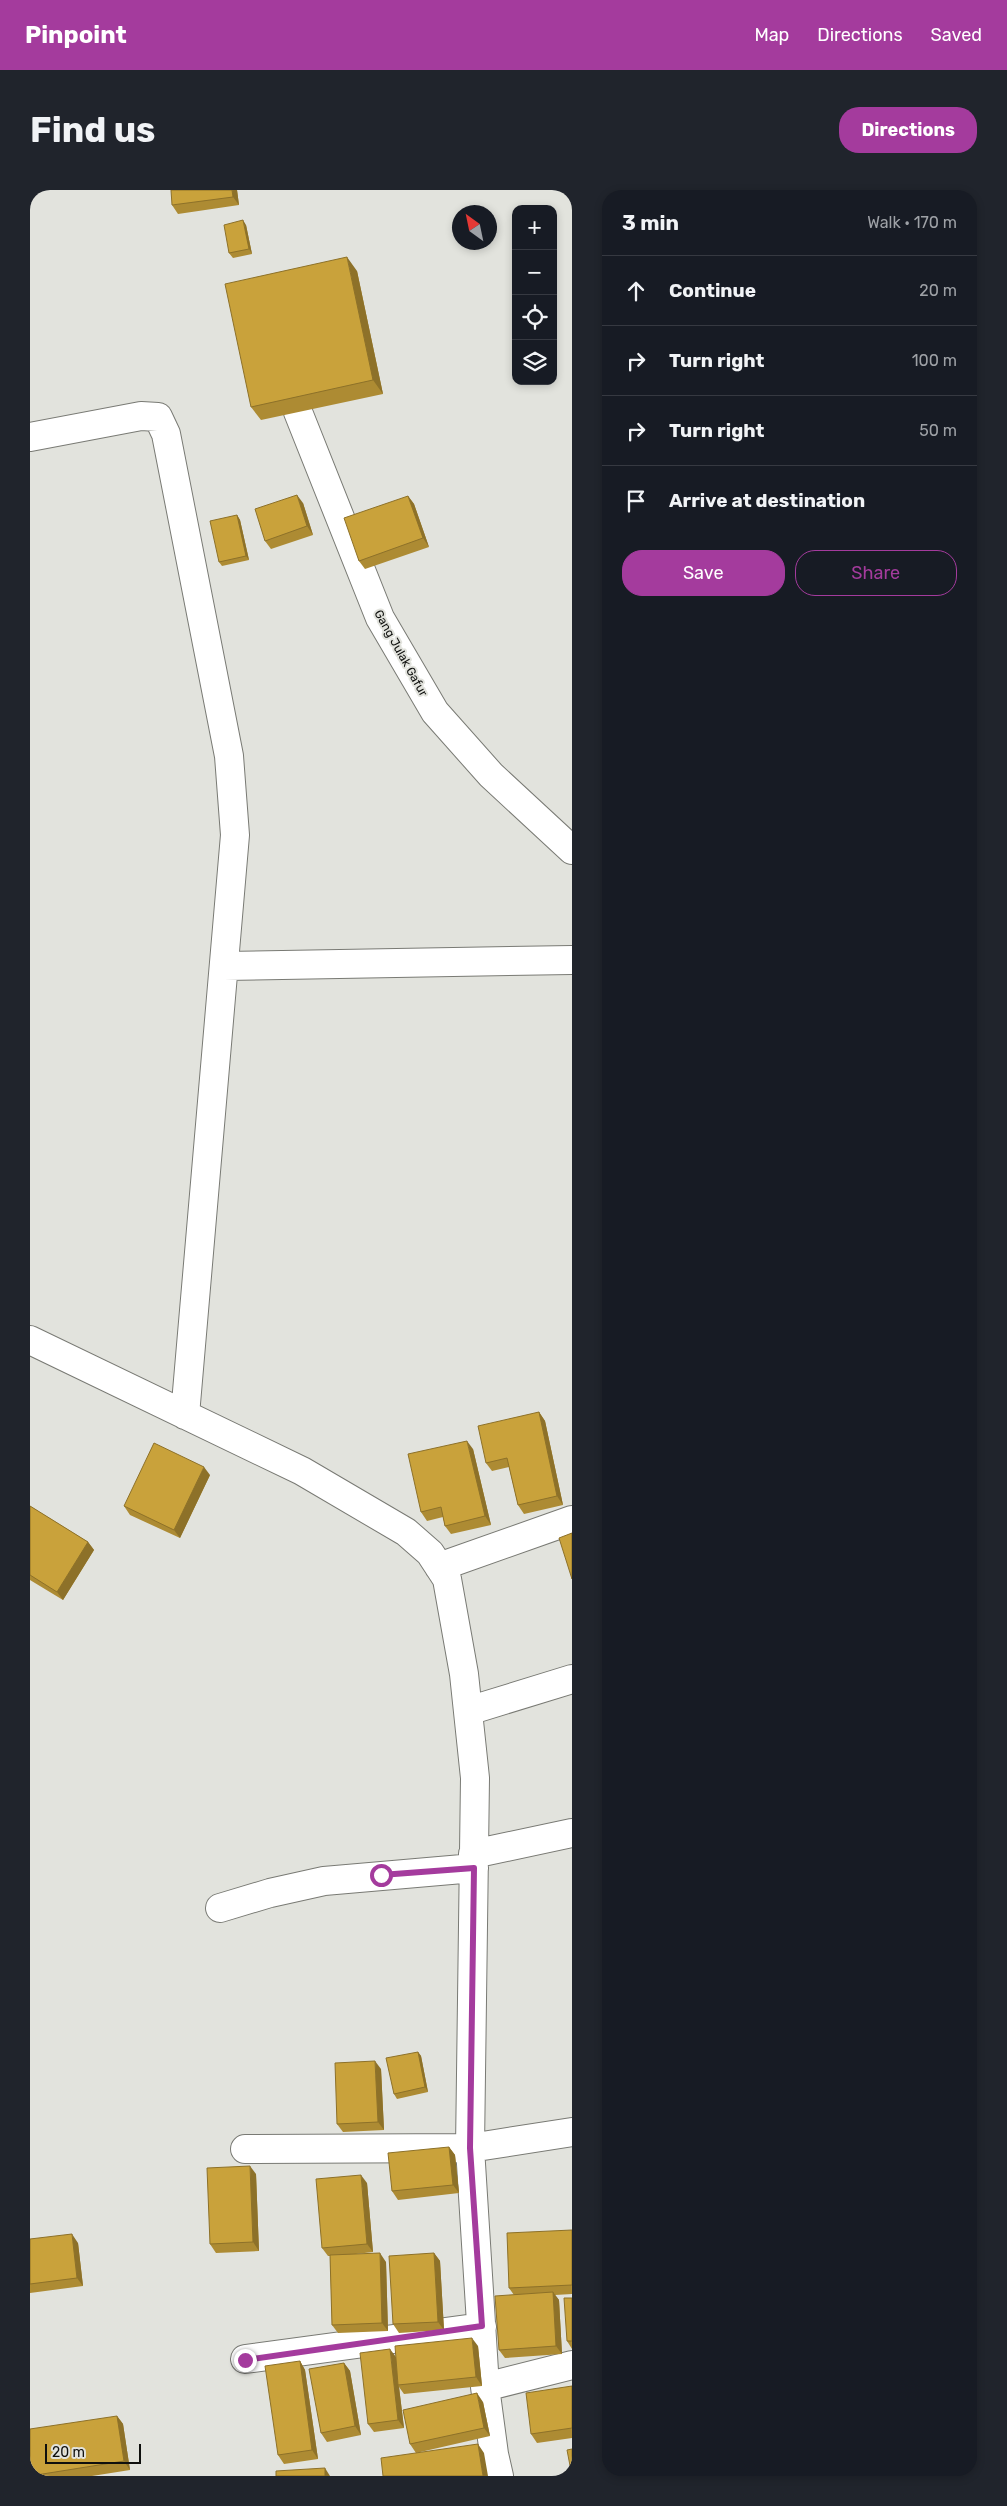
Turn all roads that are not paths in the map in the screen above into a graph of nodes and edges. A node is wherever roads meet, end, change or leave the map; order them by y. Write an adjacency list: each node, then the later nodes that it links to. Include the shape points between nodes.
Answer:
1 (298, 412): 3 (street, Gang Julak Gafur, via 380,618 435,712 491,775)
2 (30, 437): 5 (street, via 141,416 158,417 166,434 229,756 235,835)
3 (572, 850)
4 (572, 960): 5 (street)
5 (224, 966): 7 (street)
6 (31, 1345): 7 (street)
7 (185, 1415): 9 (street, via 302,1471 406,1532 430,1553)
8 (572, 1520): 9 (street)
9 (439, 1567): 11 (street, via 447,1580)
10 (572, 1679): 11 (street)
11 (468, 1711): 13 (street, via 475,1778)
12 (572, 1833): 13 (street)
13 (474, 1861): 14 (street, via 324,1881); 16 (street)
14 (220, 1908)
15 (572, 2132): 16 (street)
16 (470, 2148): 17 (street); 18 (street)
17 (244, 2149)
18 (482, 2326): 19 (street); 21 (street)
19 (245, 2360)
20 (572, 2366): 21 (street)
21 (486, 2387): 22 (street)
22 (499, 2476)

